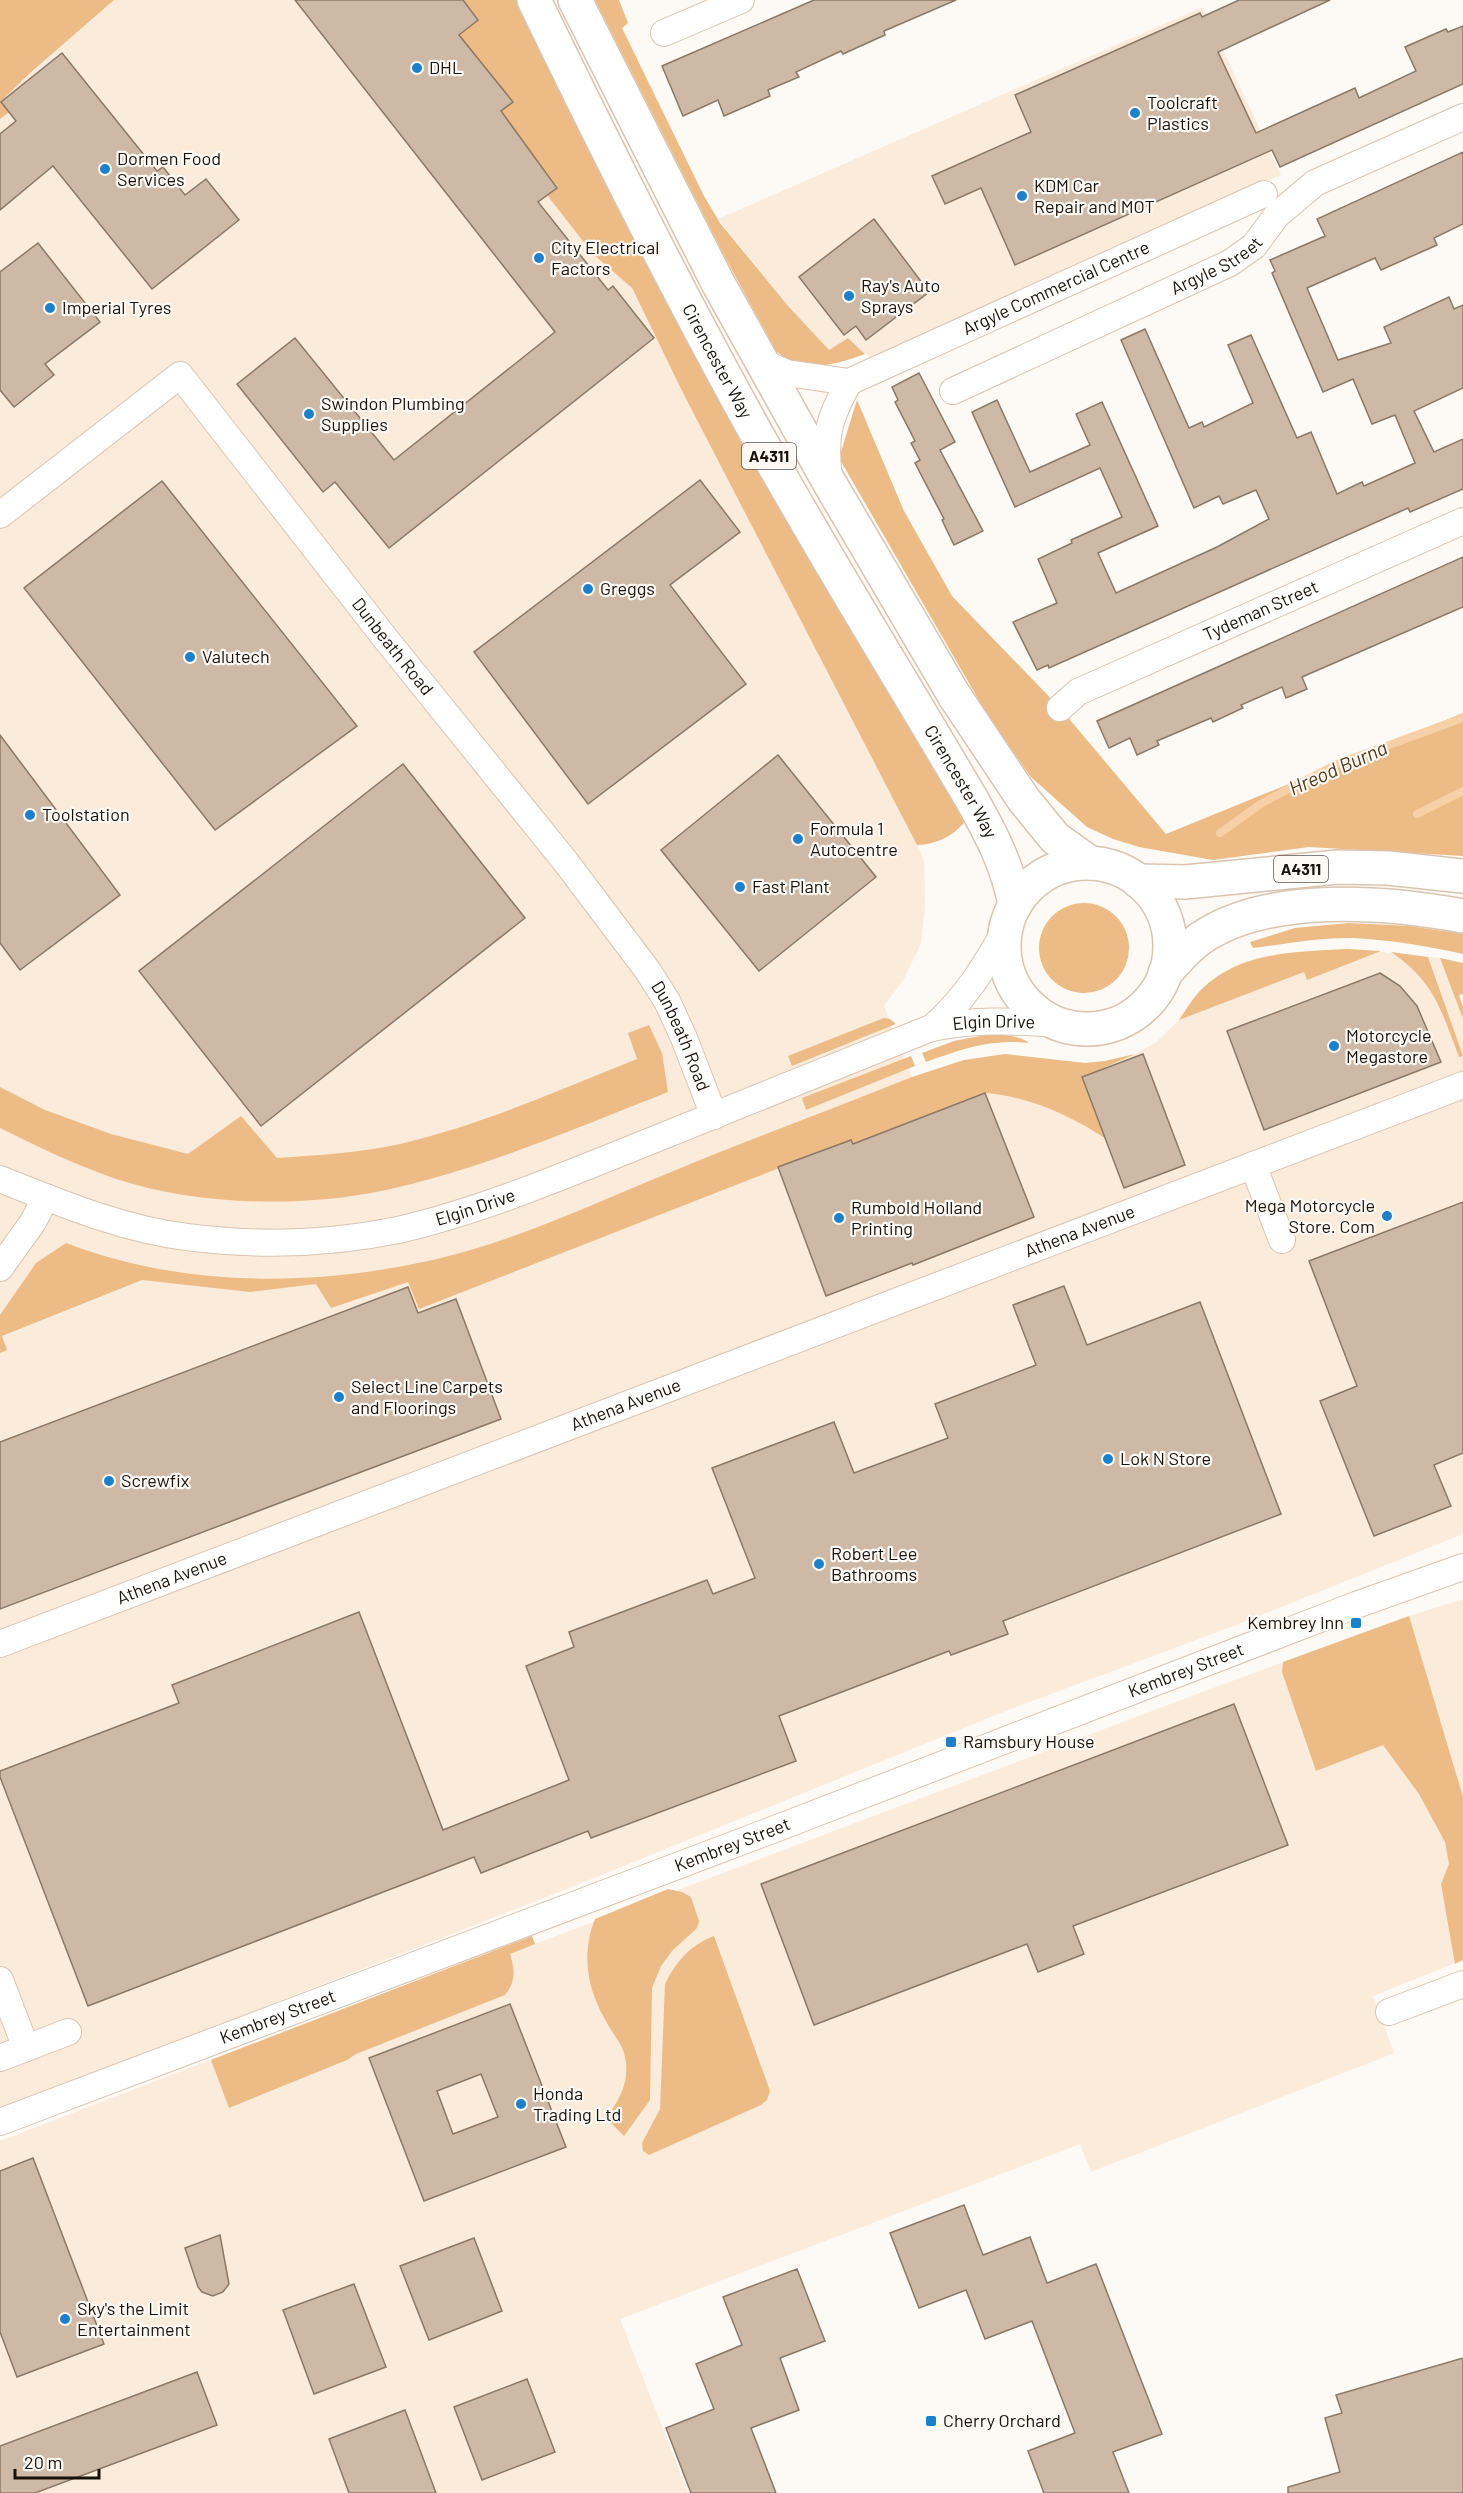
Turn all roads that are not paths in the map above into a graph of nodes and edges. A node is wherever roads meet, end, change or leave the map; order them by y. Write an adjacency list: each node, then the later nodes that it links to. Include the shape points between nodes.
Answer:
1 (534, 0): 18 (main road, Cirencester Way / A4311, via 662,257 751,424 988,828 1011,883)
2 (575, 0): 7 (main road, Cirencester Way / A4311, via 718,283)
3 (741, 0): 4 (street)
4 (664, 33)
5 (1463, 117): 9 (street, Argyle Street, via 1315,183 1277,215 1254,246 1230,263)
6 (1264, 194): 8 (street, Argyle Commercial Centre)
7 (763, 363): 8 (street, via 787,373); 10 (main road, Cirencester Way / A4311)
8 (849, 382): 10 (street, via 828,424)
9 (953, 391)
10 (829, 482): 14 (main road, Cirencester Way / A4311, via 991,754 1055,838)
11 (0, 515): 23 (street, Dunbeath Road, via 180,375 385,638 566,861 648,971 680,1029)
12 (1463, 521): 13 (street, Tydeman Street, via 1078,692)
13 (1060, 708)
14 (1090, 863): 16 (main road, A4311, via 1113,867); 18 (main road, A4311, via 1047,873 1026,890)
15 (1463, 876): 16 (main road, A4311, via 1338,867 1185,882)
16 (1138, 881): 19 (main road, A4311, via 1156,900 1167,924 1170,954)
17 (1463, 916): 19 (main road, A4311, via 1371,906 1266,912 1245,917 1200,938)
18 (1010, 918): 20 (main road, A4311, via 1004,956 1014,986 1033,1009); 21 (street, Elgin Drive, via 971,987)
19 (1165, 973): 20 (main road, A4311, via 1150,1000 1120,1022 1084,1029)
20 (1058, 1024): 21 (street, Elgin Drive, via 990,1020)
21 (931, 1028): 23 (street, Elgin Drive)
22 (1463, 1085): 24 (street, Athena Avenue)
23 (714, 1116): 26 (street, Elgin Drive, via 449,1216 350,1237 260,1242 186,1237 72,1208)
24 (1253, 1165): 27 (street); 30 (street, Athena Avenue)
25 (0, 1179): 26 (street, Elgin Drive)
26 (46, 1197): 28 (street)
27 (1282, 1240)
28 (0, 1268)
29 (1463, 1567): 37 (street, Kembrey Street)
30 (0, 1644)
31 (0, 1980): 35 (street)
32 (1463, 1984): 33 (street)
33 (1389, 2012)
34 (69, 2032): 35 (street)
35 (26, 2048): 36 (street)
36 (0, 2058)
37 (0, 2122)

